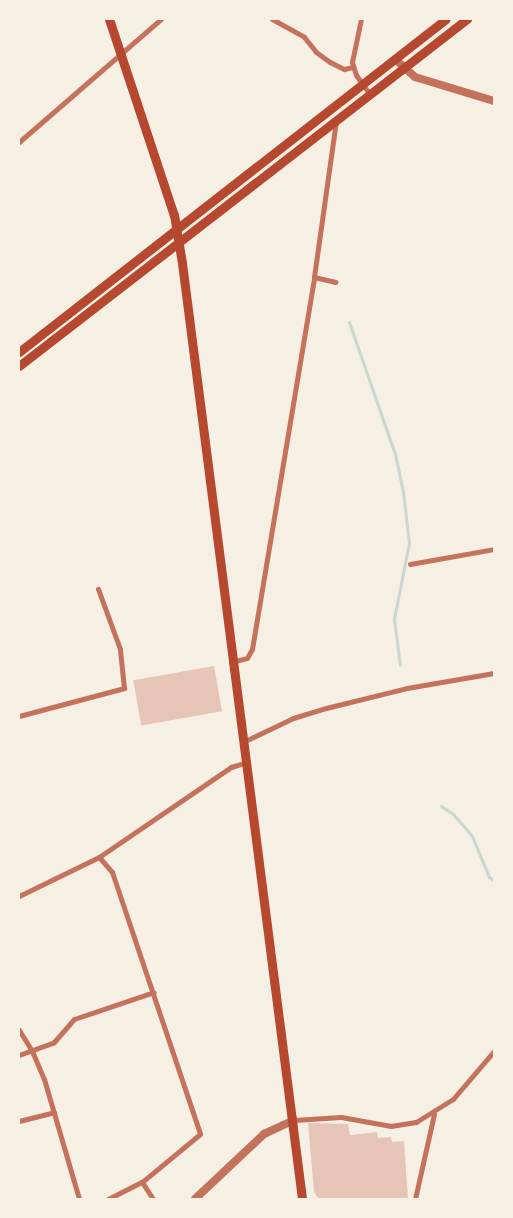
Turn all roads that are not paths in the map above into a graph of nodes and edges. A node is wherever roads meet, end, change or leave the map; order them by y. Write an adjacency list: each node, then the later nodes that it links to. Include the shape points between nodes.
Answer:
1 (109, 19): 7 (main road)
2 (161, 19): 7 (street)
3 (272, 19): 9 (street, via 304,37 330,62 344,69)
4 (361, 19): 9 (street, via 352,50)
5 (446, 19): 8 (main road)
6 (467, 19): 10 (main road)
7 (120, 54): 15 (street); 16 (main road)
8 (395, 59): 10 (street); 11 (main road)
9 (353, 67): 11 (street)
10 (403, 69): 12 (main road); 13 (street, via 415,77)
11 (362, 84): 12 (street); 16 (main road)
12 (370, 94): 14 (main road)
13 (494, 102)
14 (336, 121): 17 (main road); 18 (street)
15 (19, 142)
16 (176, 229): 17 (main road); 20 (main road)
17 (178, 243): 21 (main road); 25 (main road)
18 (314, 277): 19 (street); 25 (street, via 252,649 247,658)
19 (335, 282)
20 (19, 352)
21 (19, 366)
22 (494, 549): 23 (street)
23 (410, 564)
24 (98, 589): 27 (street, via 120,649 124,688)
25 (231, 662): 28 (main road)
26 (494, 673): 28 (street, via 407,688 326,708 293,718)
27 (19, 716)
28 (243, 742): 29 (main road)
29 (244, 763): 30 (street, via 230,767); 40 (main road)
30 (99, 857): 31 (street); 32 (street, via 112,872)
31 (19, 896)
32 (154, 992): 34 (street, via 74,1019 54,1042); 41 (street, via 200,1134)
33 (19, 1030): 34 (street)
34 (32, 1050): 36 (street); 37 (street)
35 (494, 1051): 38 (street, via 453,1099)
36 (19, 1054)
37 (54, 1112): 39 (street); 42 (street)
38 (434, 1114): 40 (street, via 398,1126 341,1117); 47 (street)
39 (19, 1120)
40 (294, 1120): 45 (street, via 264,1134); 46 (main road)
41 (142, 1182): 43 (street); 44 (street)
42 (79, 1199)
43 (108, 1199)
44 (153, 1199)
45 (196, 1199)
46 (302, 1199)
47 (415, 1199)

